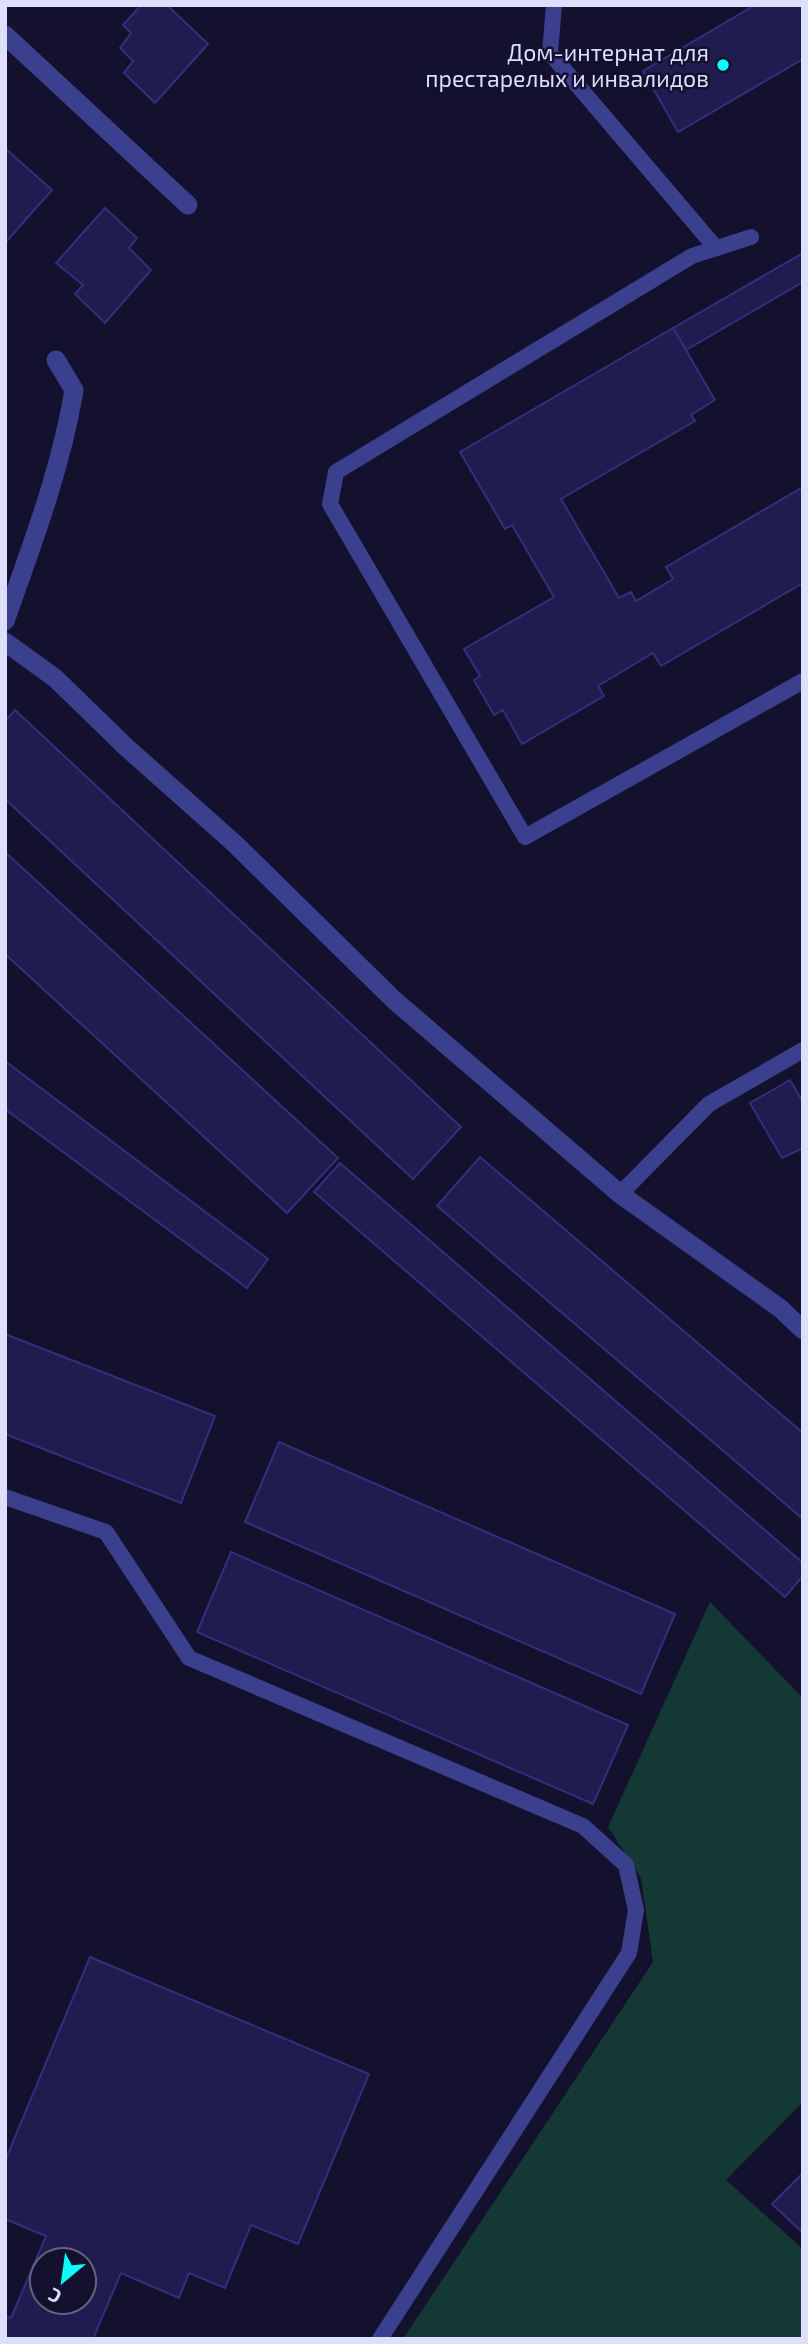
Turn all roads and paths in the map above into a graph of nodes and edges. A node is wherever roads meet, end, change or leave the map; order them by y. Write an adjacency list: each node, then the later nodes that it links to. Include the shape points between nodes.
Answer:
1 (554, 5): 5 (lane, via 550,53)
2 (5, 35): 3 (street)
3 (188, 205)
4 (751, 237): 5 (lane)
5 (716, 248): 9 (lane, via 692,256 337,472 330,504 526,837)
6 (56, 360): 7 (street, via 74,390 69,422)
7 (5, 621)
8 (5, 642): 11 (street, via 55,678 233,842 394,1000)
9 (803, 681)
10 (803, 1050): 11 (lane, via 709,1104)
11 (620, 1194): 12 (street, via 781,1309)
12 (803, 1330)
13 (5, 1497): 14 (lane, via 106,1532 189,1658 583,1826 626,1865 636,1910 629,1953)
14 (380, 2339)

